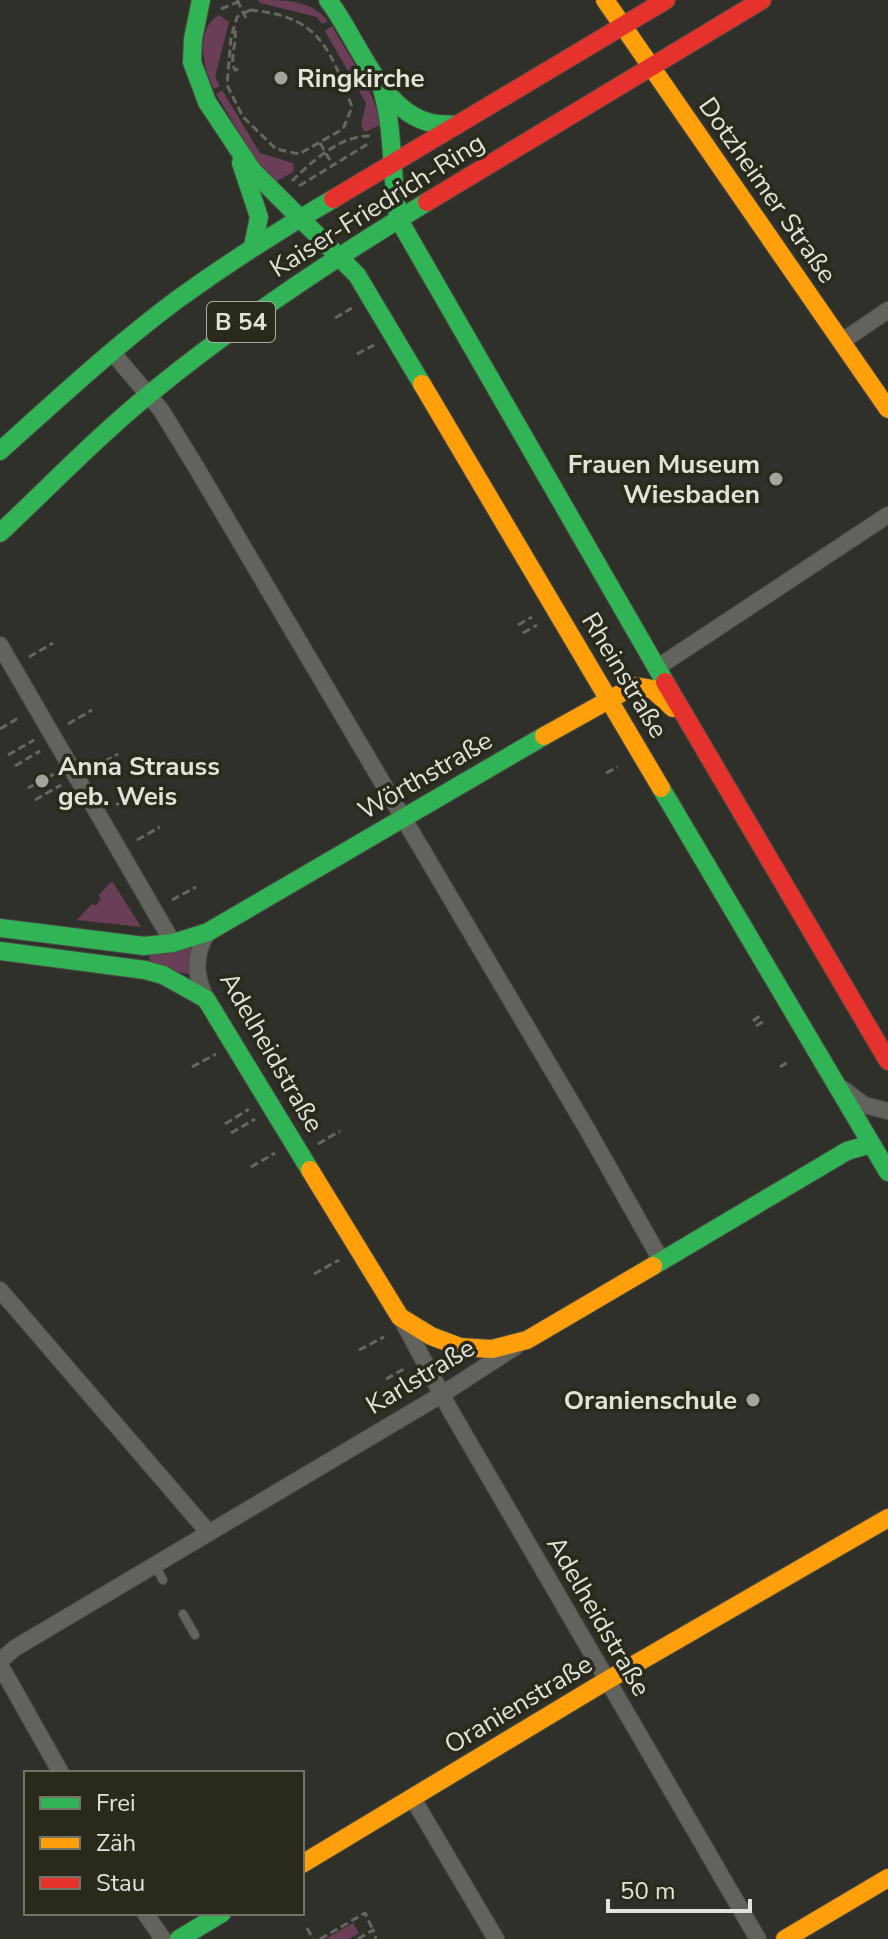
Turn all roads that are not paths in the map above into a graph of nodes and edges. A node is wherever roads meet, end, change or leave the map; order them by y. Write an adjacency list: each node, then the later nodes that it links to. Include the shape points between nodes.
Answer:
1 (201, 0): 10 (main road, via 194,72)
2 (328, 0): 8 (main road)
3 (605, 0): 6 (main road, Dotzheimer Straße)
4 (666, 0): 6 (main road, B 54)
5 (762, 0): 7 (main road, B 54)
6 (623, 26): 7 (main road, Dotzheimer Straße); 9 (main road, Kaiser-Friedrich-Ring / B 54)
7 (651, 66): 15 (main road, Kaiser-Friedrich-Ring / B 54); 19 (main road, Dotzheimer Straße)
8 (381, 86): 9 (main road, via 411,116); 11 (main road, Rheinstraße, via 391,120)
9 (457, 125): 11 (main road, Kaiser-Friedrich-Ring / B 54)
10 (237, 151): 14 (main road, Rheinstraße); 16 (main road, via 259,217)
11 (392, 164): 12 (main road, Kaiser-Friedrich-Ring / B 54); 13 (main road, Rheinstraße)
12 (368, 177): 13 (main road, Kaiser-Friedrich-Ring); 14 (main road, Kaiser-Friedrich-Ring / B 54)
13 (391, 186): 15 (main road, Rheinstraße)
14 (301, 217): 16 (main road, Kaiser-Friedrich-Ring / B 54); 17 (main road, Rheinstraße)
15 (399, 220): 17 (main road, Kaiser-Friedrich-Ring / B 54); 27 (main road, Rheinstraße)
16 (253, 246): 20 (main road, Kaiser-Friedrich-Ring / B 54)
17 (339, 255): 21 (main road, Kaiser-Friedrich-Ring / B 54); 28 (main road, Rheinstraße, via 357,275)
18 (888, 310): 19 (street)
19 (841, 342): 22 (main road, Dotzheimer Straße)
20 (112, 352): 21 (street); 23 (main road, Kaiser-Friedrich-Ring / B 54)
21 (149, 394): 25 (main road, Kaiser-Friedrich-Ring / B 54); 30 (street)
22 (888, 409)
23 (0, 451)
24 (888, 515): 27 (street)
25 (0, 533)
26 (0, 645): 33 (street)
27 (658, 667): 29 (main road, Rheinstraße)
28 (609, 698): 29 (main road, Wörthstraße, via 629,686 648,686); 30 (main road, Wörthstraße); 37 (main road, Rheinstraße)
29 (693, 730): 36 (main road, Rheinstraße)
30 (403, 819): 32 (main road, Wörthstraße); 41 (street)
31 (0, 928): 33 (main road, Wörthstraße, via 144,946)
32 (208, 932): 33 (main road, Wörthstraße); 35 (street, Adelheidstraße, via 196,959)
33 (173, 943)
34 (0, 951): 35 (main road, via 145,970)
35 (206, 999): 43 (main road, Adelheidstraße)
36 (888, 1061)
37 (825, 1065): 38 (street, via 864,1105); 39 (main road, Rheinstraße)
38 (888, 1111)
39 (871, 1144): 40 (main road, Rheinstraße); 41 (main road, Karlstraße, via 847,1151)
40 (888, 1172)
41 (662, 1262): 44 (main road, Karlstraße)
42 (0, 1290): 47 (street)
43 (400, 1317): 44 (main road, Adelheidstraße, via 464,1348 504,1349); 45 (street, Adelheidstraße)
44 (527, 1340): 45 (street, Karlstraße)
45 (441, 1395): 47 (street, Karlstraße); 51 (street, Adelheidstraße)
46 (888, 1518): 51 (main road, Oranienstraße)
47 (209, 1533): 50 (street, Karlstraße, via 159,1573 15,1648)
48 (183, 1614): 49 (lane)
49 (195, 1635)
50 (0, 1663): 52 (street)
51 (606, 1681): 53 (main road, Oranienstraße); 61 (street, Adelheidstraße)
52 (60, 1771)
53 (412, 1797): 54 (main road, Oranienstraße); 60 (street)
54 (304, 1863)
55 (888, 1878): 62 (main road)
56 (146, 1915): 58 (street)
57 (219, 1915): 59 (main road)
58 (163, 1939)
59 (179, 1939)
60 (496, 1939)
61 (758, 1939)
62 (785, 1939)

